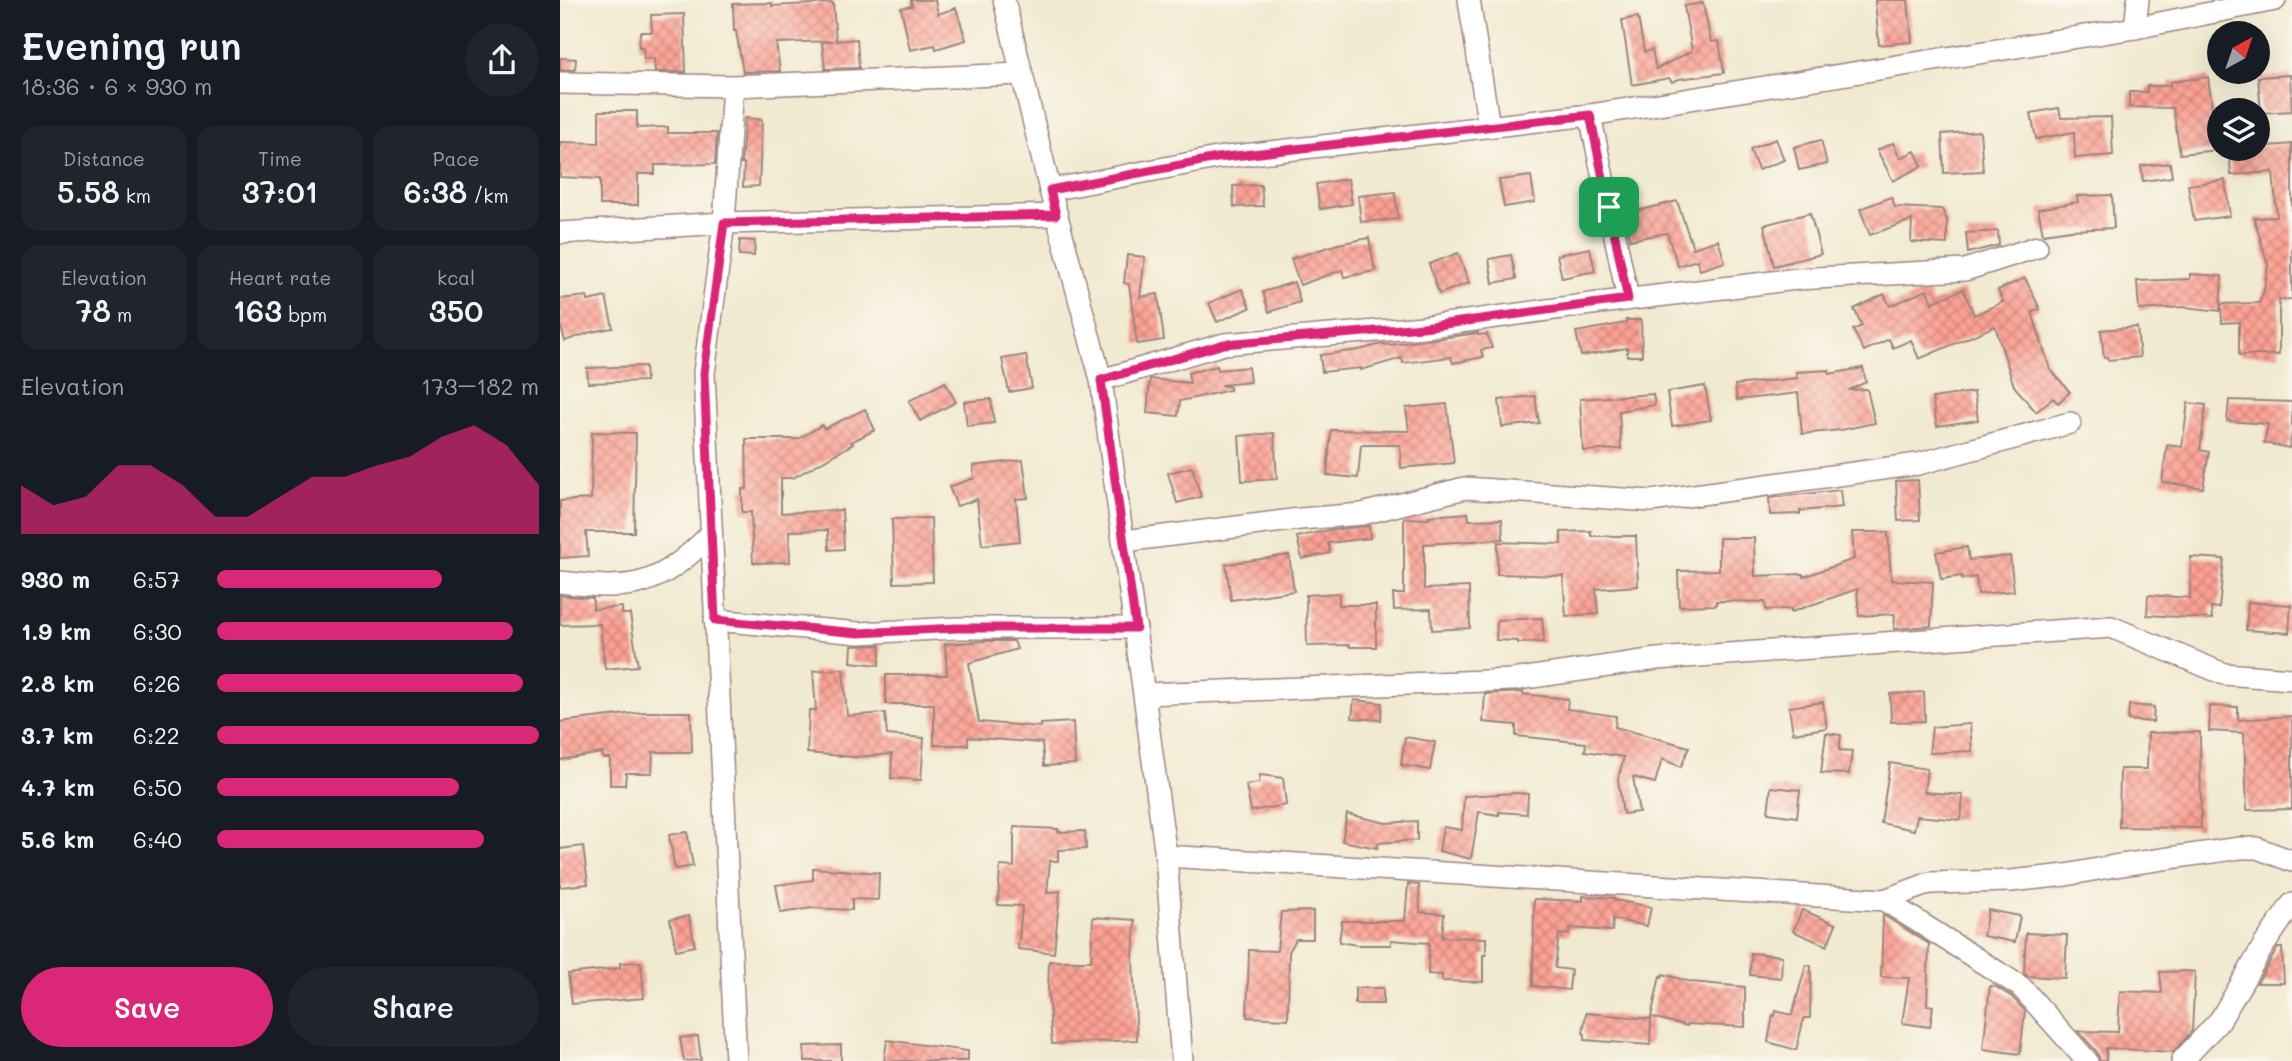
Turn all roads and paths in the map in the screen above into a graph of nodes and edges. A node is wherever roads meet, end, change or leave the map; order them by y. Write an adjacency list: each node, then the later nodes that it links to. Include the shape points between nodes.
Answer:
1 (1004, 0): 6 (street)
2 (1469, 0): 10 (street)
3 (2138, 0): 5 (street)
4 (2275, 0): 5 (street)
5 (2135, 28): 9 (street)
6 (1021, 74): 8 (street); 11 (street)
7 (560, 83): 8 (street)
8 (733, 86): 13 (street)
9 (1590, 115): 10 (street); 16 (street)
10 (1489, 127): 11 (street, via 1217,158)
11 (1050, 190): 12 (street)
12 (1056, 215): 13 (street); 17 (street)
13 (724, 223): 14 (street); 19 (street, via 704,373)
14 (560, 233)
15 (2037, 247): 16 (street, via 1965,270 1797,279)
16 (1628, 299): 17 (street, via 1423,327 1224,344)
17 (1101, 380): 20 (street)
18 (2070, 423): 20 (street, via 1918,464 1651,501 1465,488 1362,514)
19 (711, 534): 21 (street, via 687,558 639,584 603,587); 22 (street)
20 (1124, 541): 23 (street)
21 (560, 582)
22 (715, 620): 23 (street, via 859,633); 30 (street)
23 (1136, 628): 25 (street)
24 (2292, 679): 25 (street, via 2224,674 2111,627 1657,659 1512,680)
25 (1144, 694): 26 (street)
26 (1166, 856): 28 (street); 31 (street)
27 (2292, 860): 28 (street, via 2257,848 2240,848 2066,875 1930,883)
28 (1884, 900): 32 (street, via 2021,987)
29 (2292, 904): 33 (street, via 2220,1020)
30 (736, 1061)
31 (1181, 1061)
32 (2087, 1061)
33 (2182, 1061)

